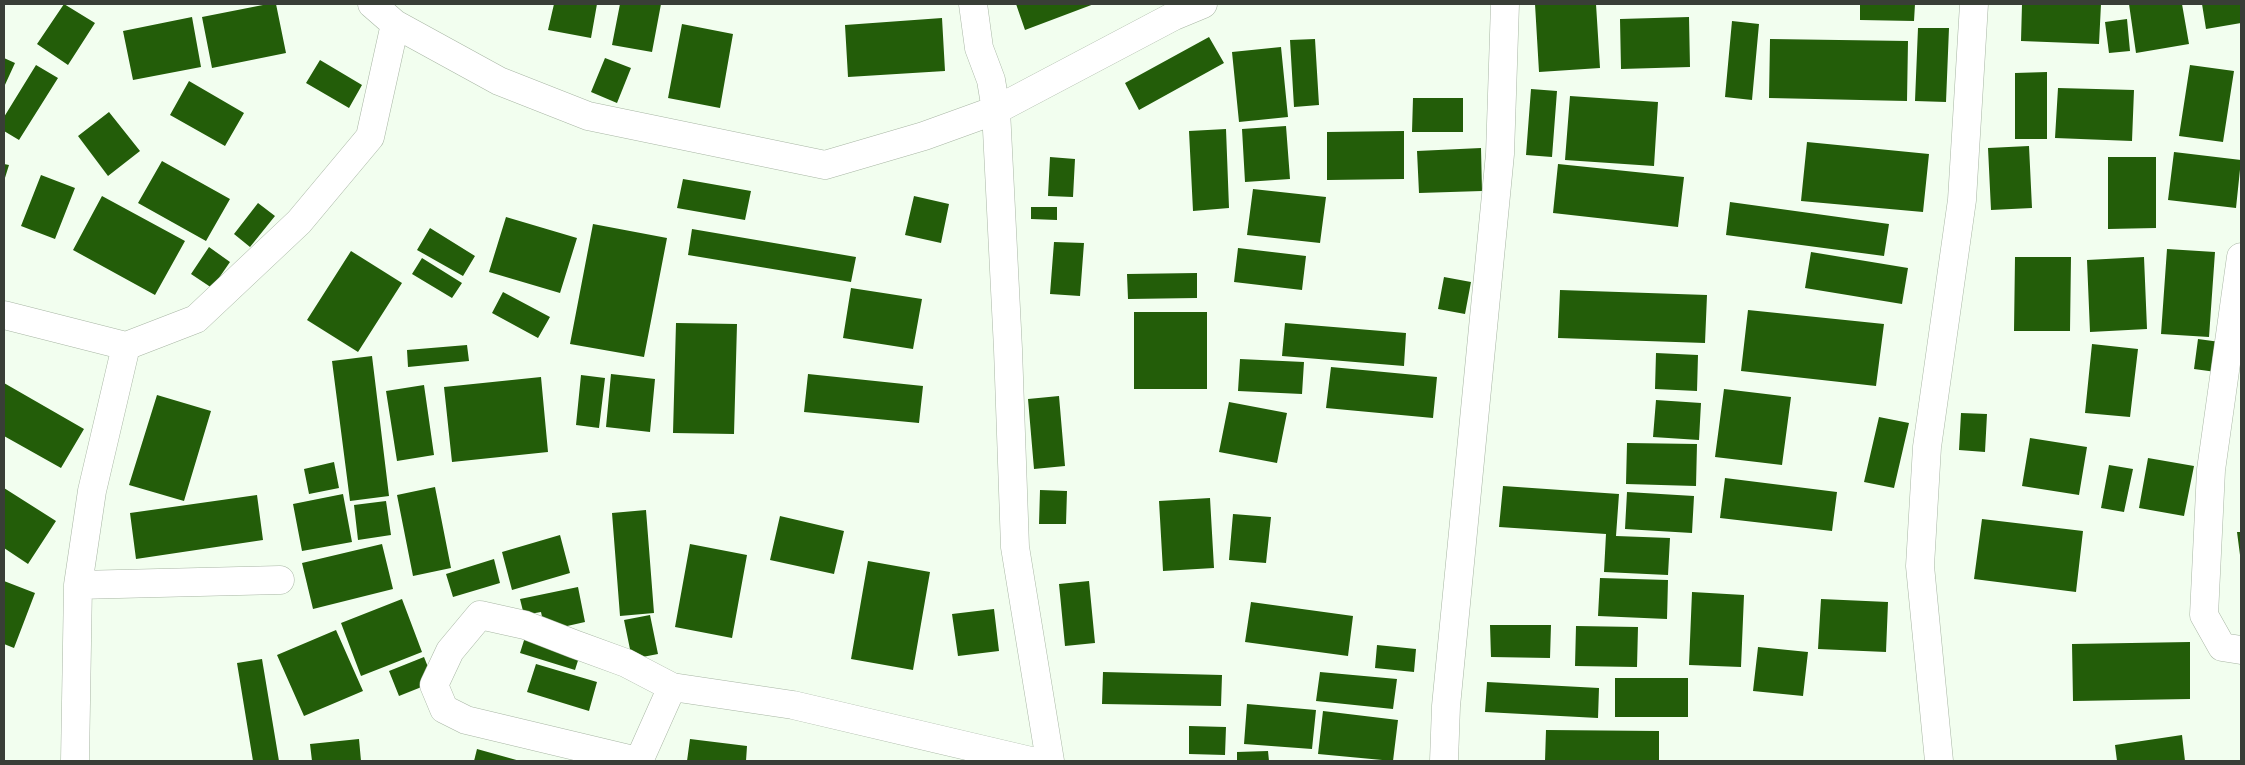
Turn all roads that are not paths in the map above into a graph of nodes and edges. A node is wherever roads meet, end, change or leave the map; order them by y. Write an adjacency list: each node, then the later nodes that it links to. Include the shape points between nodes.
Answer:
1 (372, 4): 6 (street)
2 (973, 4): 7 (street, via 979,48)
3 (1203, 4): 7 (street, via 1174,16)
4 (1505, 4): 19 (street, via 1500,154 1447,697)
5 (1974, 4): 20 (street, via 1962,200 1927,447 1920,566)
6 (394, 24): 7 (street, via 499,81 588,116 826,165 924,136); 10 (street, via 370,136 300,222 196,319)
7 (996, 110): 18 (street, via 1015,547)
8 (2241, 257): 13 (street, via 2211,470 2204,614 2222,647)
9 (4, 315): 10 (street)
10 (126, 346): 12 (street, via 92,491)
11 (280, 580): 12 (street)
12 (78, 585): 15 (street)
13 (2241, 650)
14 (672, 687): 16 (street); 16 (street, via 626,664 526,625 480,615 450,651 434,685 444,709 466,720); 17 (street, via 793,705)
15 (75, 761)
16 (638, 761)
17 (1031, 761)
18 (1050, 761)
19 (1444, 761)
20 (1940, 761)

